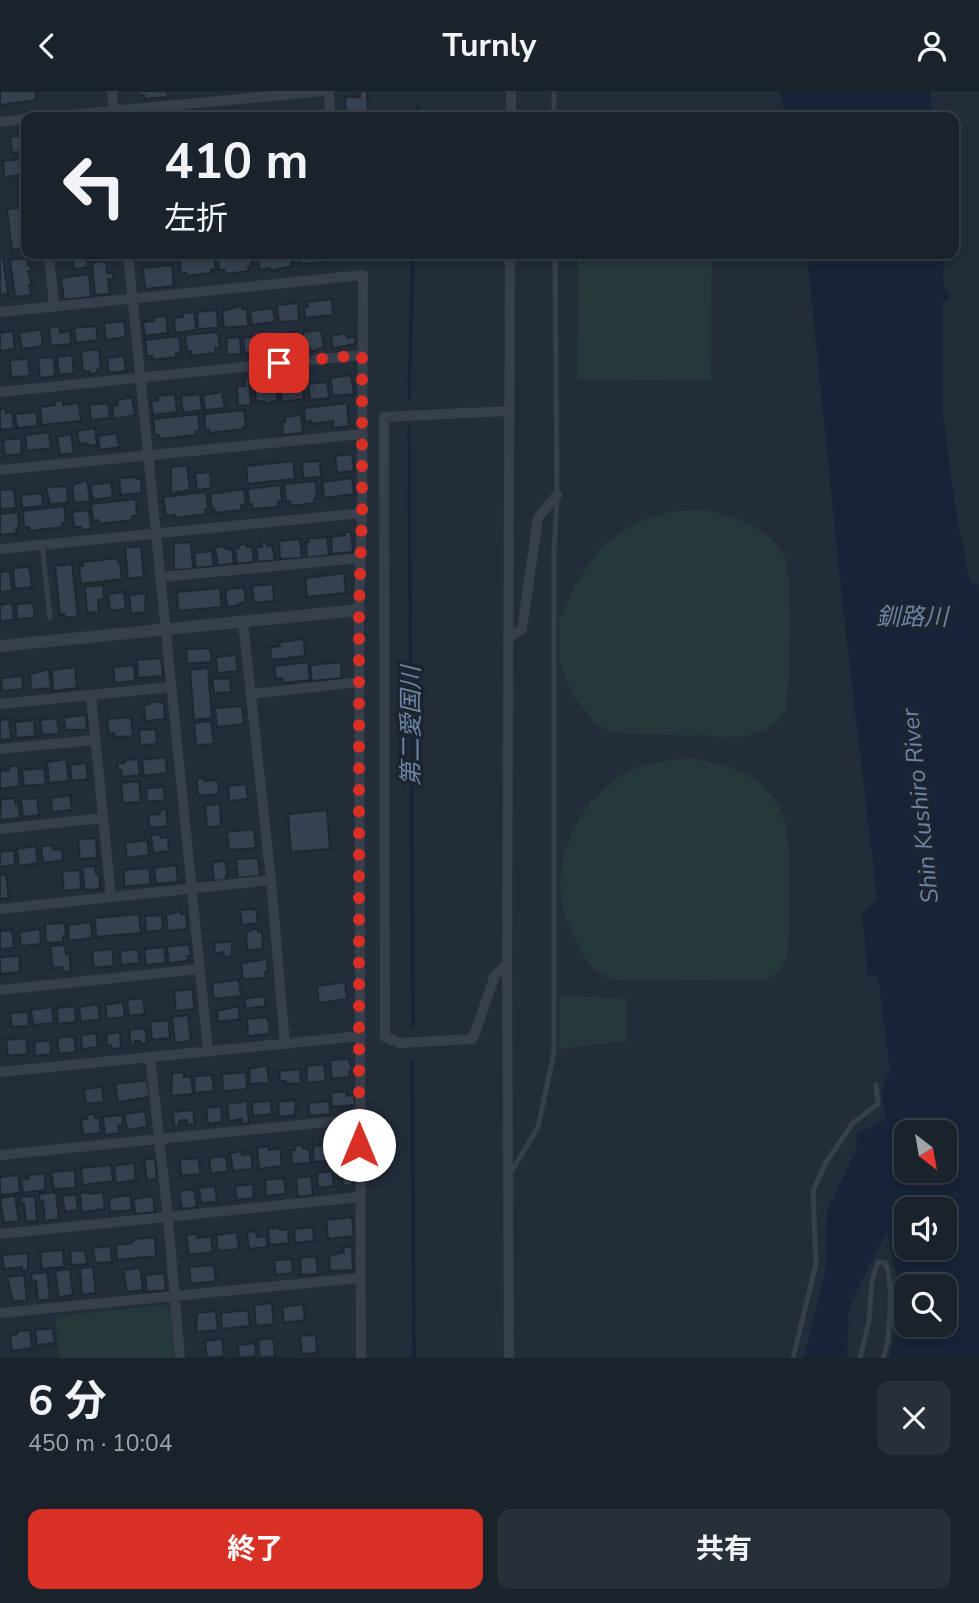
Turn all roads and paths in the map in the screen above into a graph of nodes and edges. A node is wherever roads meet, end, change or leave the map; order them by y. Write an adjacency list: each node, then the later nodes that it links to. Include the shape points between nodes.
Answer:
1 (112, 91): 5 (street)
2 (327, 91): 6 (street); 7 (street)
3 (511, 91): 8 (street)
4 (554, 91): 9 (lane)
5 (114, 112)
6 (133, 112)
7 (329, 112)
8 (511, 112)
9 (554, 112)
10 (21, 120): 11 (street)
11 (0, 122)
12 (49, 259): 17 (street)
13 (128, 259): 16 (street)
14 (510, 259): 22 (street)
15 (555, 259): 26 (lane)
16 (132, 298): 17 (street); 19 (street, via 363,275); 20 (street)
17 (54, 306): 18 (street)
18 (0, 312)
19 (362, 355): 20 (street); 23 (street)
20 (140, 377): 21 (street); 24 (street)
21 (0, 391)
22 (509, 411): 37 (street); 52 (street, via 384,417 385,1037 400,1043 473,1039 495,975)
23 (363, 434): 24 (street); 27 (street)
24 (148, 455): 25 (street); 28 (street)
25 (0, 470)
26 (557, 495): 37 (street, via 538,518 522,629); 64 (lane, via 554,1053 538,1126)
27 (362, 513): 28 (street); 31 (street)
28 (156, 533): 29 (street); 32 (street)
29 (42, 544): 30 (street); 34 (lane)
30 (0, 549)
31 (361, 558): 32 (street); 33 (street)
32 (160, 577): 36 (street)
33 (359, 610): 35 (street); 39 (street)
34 (50, 618)
35 (243, 622): 36 (street); 41 (street)
36 (166, 630): 38 (street); 40 (street)
37 (508, 638): 52 (street)
38 (0, 646)
39 (360, 682): 41 (street); 55 (street)
40 (171, 687): 42 (street); 49 (street)
41 (251, 694): 48 (street)
42 (90, 695): 43 (street); 44 (street)
43 (0, 704)
44 (95, 740): 45 (street); 46 (street)
45 (0, 750)
46 (102, 818): 47 (street); 50 (street)
47 (0, 829)
48 (271, 880): 49 (street); 56 (street)
49 (192, 889): 50 (street); 53 (street)
50 (111, 897): 51 (street)
51 (0, 909)
52 (507, 965): 64 (street)
53 (200, 969): 54 (street); 57 (street)
54 (0, 990)
55 (361, 1036): 56 (street); 61 (street)
56 (285, 1044): 57 (street)
57 (208, 1051): 58 (street)
58 (150, 1057): 59 (street); 62 (street)
59 (0, 1072)
60 (876, 1085): 74 (lane, via 878,1104 853,1123 813,1191 816,1264)
61 (359, 1119): 62 (street); 65 (street)
62 (159, 1138): 63 (street); 66 (street)
63 (0, 1155)
64 (506, 1179): 73 (street)
65 (360, 1198): 66 (street); 68 (street)
66 (168, 1218): 67 (street); 69 (street)
67 (0, 1234)
68 (359, 1278): 69 (street); 72 (street)
69 (175, 1296): 70 (street); 71 (street)
70 (0, 1313)
71 (180, 1358)
72 (357, 1358)
73 (509, 1358)
74 (793, 1358)
75 (860, 1358): 76 (lane, via 878,1262 888,1269 890,1299)
76 (883, 1358)

